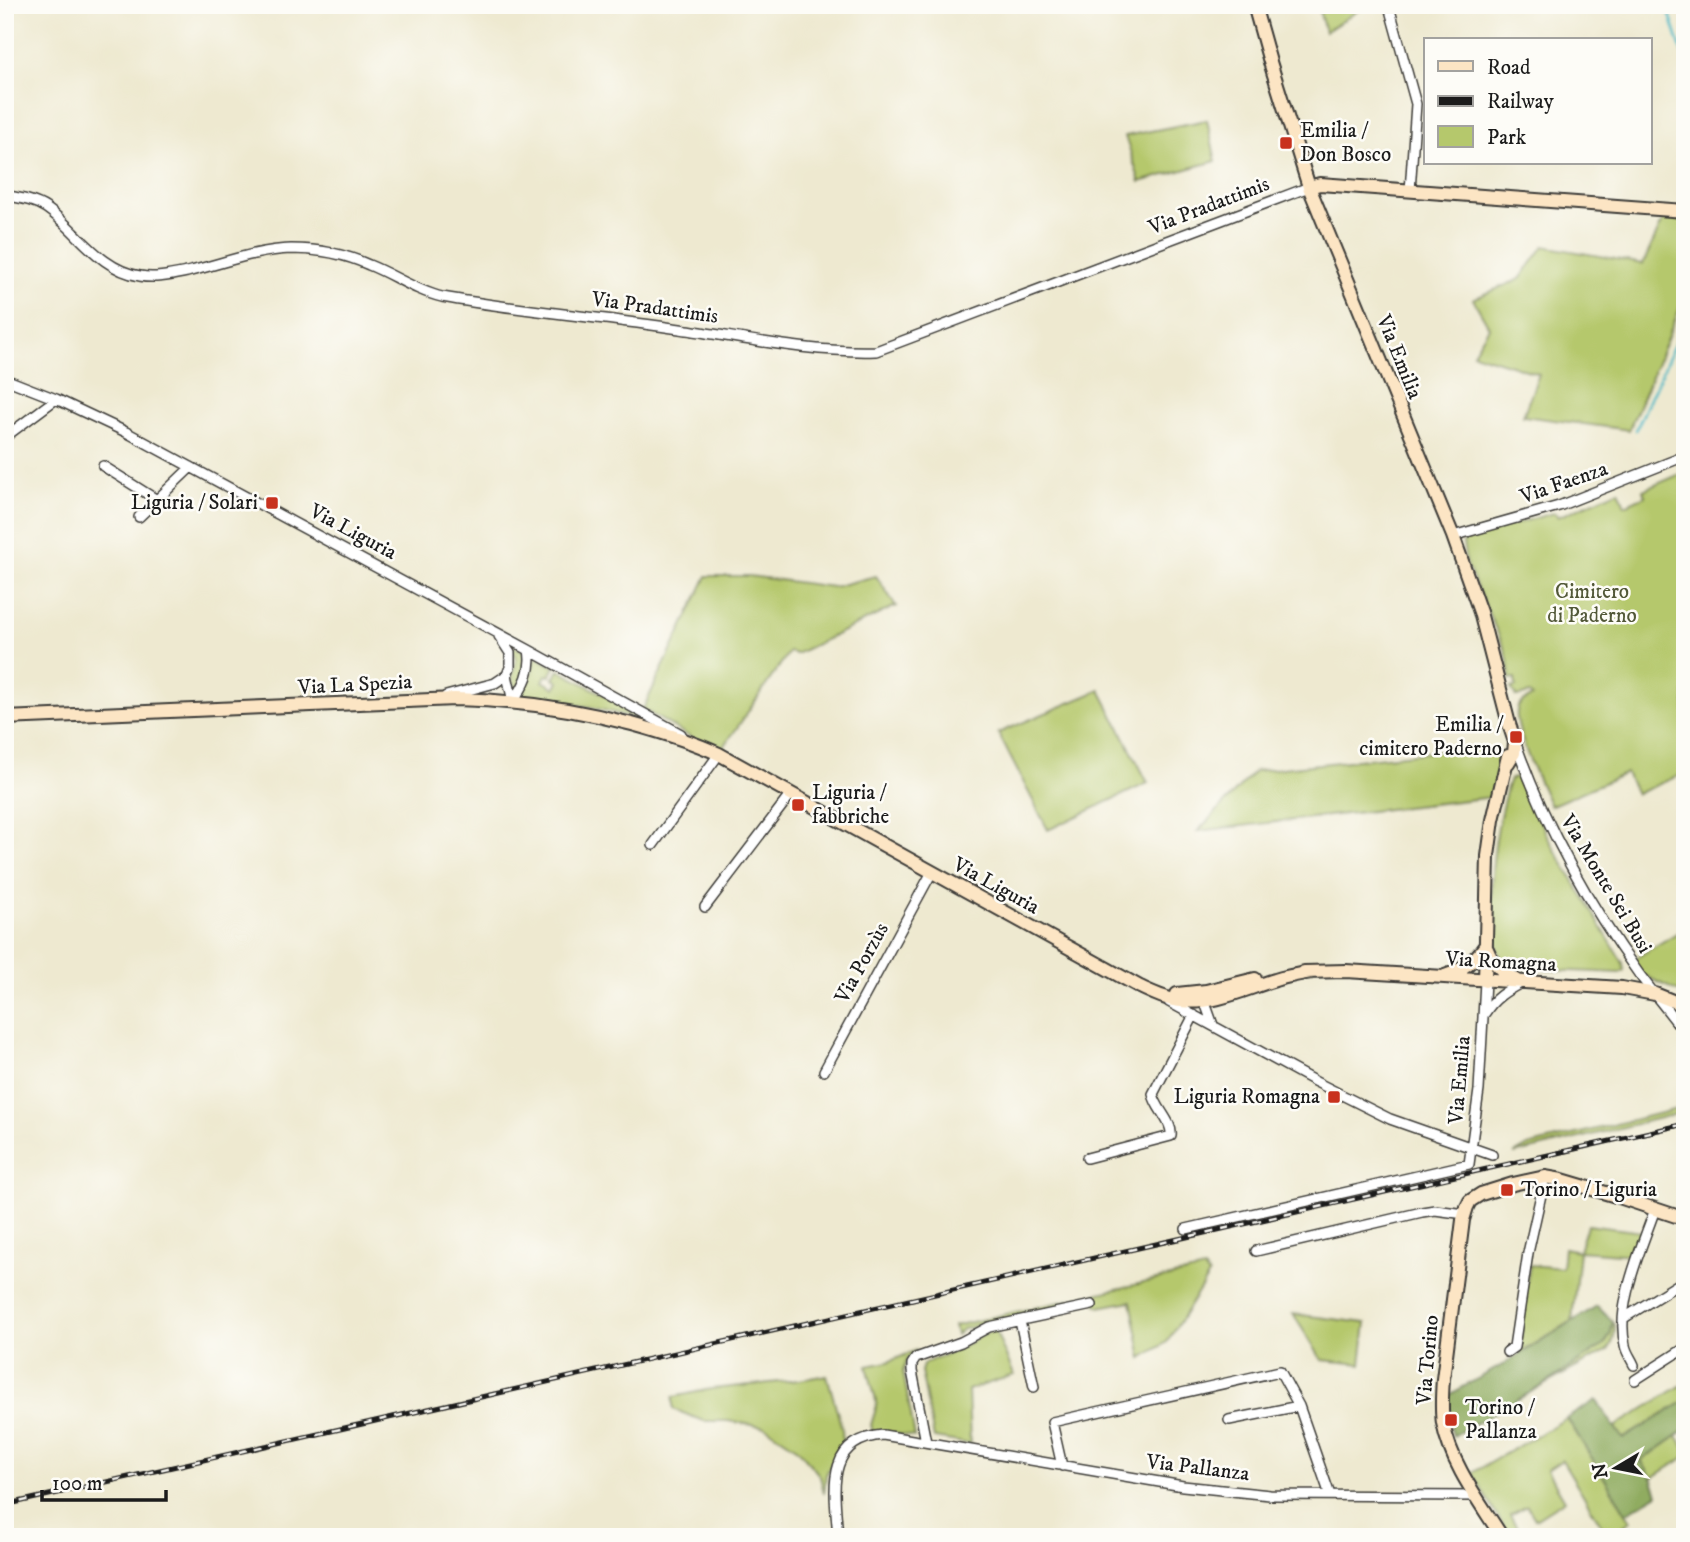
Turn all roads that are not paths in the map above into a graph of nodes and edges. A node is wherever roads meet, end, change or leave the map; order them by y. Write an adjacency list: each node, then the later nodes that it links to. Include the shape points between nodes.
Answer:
1 (1254, 5): 3 (main road, Via Emilia)
2 (1390, 10): 4 (street, via 1416,104)
3 (1309, 187): 4 (main road); 5 (street, Via Pradattimis, via 876,351 850,352 442,298 351,257 321,251 290,249 179,273 138,276 105,261 44,207); 15 (main road, Via Emilia)
4 (1410, 191): 6 (main road)
5 (5, 195)
6 (1685, 211)
7 (5, 379): 8 (street, Via Liguria)
8 (56, 399): 9 (street); 12 (street, Via Liguria)
9 (5, 437)
10 (1685, 456): 15 (street, Via Faenza, via 1559,506)
11 (103, 466): 13 (street)
12 (191, 467): 13 (street); 16 (street, Via Liguria)
13 (157, 500): 14 (street)
14 (139, 517)
15 (1453, 536): 22 (main road, Via Emilia, via 1480,612)
16 (495, 632): 17 (street, Via Liguria); 18 (street, via 510,653)
17 (529, 650): 20 (street, via 530,670); 24 (street, Via Liguria)
18 (507, 675): 19 (street, via 495,683); 20 (street)
19 (431, 700): 20 (main road, Via La Spezia); 21 (main road, Via La Spezia)
20 (513, 702): 24 (main road, Via La Spezia, via 583,712)
21 (5, 718)
22 (1509, 724): 23 (main road, Via Emilia); 26 (main road, Via Emilia)
23 (1515, 742): 26 (main road, Via Emilia); 36 (street, Via Monte Sei Busi, via 1565,855)
24 (701, 745): 25 (main road, Via Liguria)
25 (719, 754): 27 (main road, Via Liguria); 28 (street)
26 (1508, 763): 31 (main road, Via Emilia, via 1489,845)
27 (791, 794): 29 (main road, Via Liguria); 30 (street)
28 (653, 845)
29 (932, 873): 35 (main road, Via Liguria); 43 (street, Via Porzùs)
30 (705, 907)
31 (1485, 946): 32 (main road, via 1467,965); 33 (main road, Via Emilia); 34 (main road, via 1496,965)
32 (1438, 978): 33 (main road, Via Romagna); 37 (main road, Via Romagna, via 1346,971 1283,973)
33 (1485, 981): 34 (main road, Via Romagna); 40 (street, Via Emilia)
34 (1521, 983): 36 (main road, Via Romagna, via 1601,986); 40 (street, Via Emilia, via 1493,1001)
35 (1152, 993): 37 (main road, Via Romagna)
36 (1655, 994): 38 (main road, Via Romagna); 42 (street, Via Monte Sei Busi)
37 (1190, 999): 39 (street); 41 (street, via 1208,1013)
38 (1685, 1006)
39 (1194, 1015): 41 (street); 46 (street, via 1153,1094 1171,1136)
40 (1484, 1015): 44 (street, Via Emilia)
41 (1213, 1025): 44 (street, via 1390,1119)
42 (1685, 1033)
43 (824, 1071)
44 (1472, 1148): 45 (street); 51 (street, via 1469,1164)
45 (1492, 1155)
46 (1087, 1158)
47 (1545, 1177): 48 (main road); 49 (main road, via 1485,1191 1470,1201); 58 (street, via 1514,1347)
48 (1655, 1209): 50 (main road); 55 (street, via 1628,1288)
49 (1465, 1214): 52 (street, via 1422,1212); 67 (main road, Via Torino, via 1442,1401 1449,1443)
50 (1685, 1219)
51 (1186, 1229)
52 (1256, 1251)
53 (1685, 1280): 55 (street)
54 (1092, 1305): 56 (street)
55 (1624, 1318): 59 (street, via 1625,1346)
56 (1020, 1321): 61 (street); 64 (street, via 989,1327 912,1364)
57 (1685, 1348): 60 (street)
58 (1507, 1352)
59 (1634, 1365)
60 (1635, 1380)
61 (1034, 1387)
62 (1298, 1406): 63 (street); 65 (street, via 1280,1371 1052,1422); 66 (street)
63 (1229, 1420)
64 (926, 1442): 65 (street, Via Pallanza); 68 (street, Via Pallanza, via 883,1435 852,1444 835,1478)
65 (1062, 1466): 66 (street, Via Pallanza, via 1183,1486)
66 (1331, 1495): 67 (street, Via Pallanza)
67 (1476, 1496): 69 (main road, Via Torino)
68 (838, 1537)
69 (1502, 1537)

